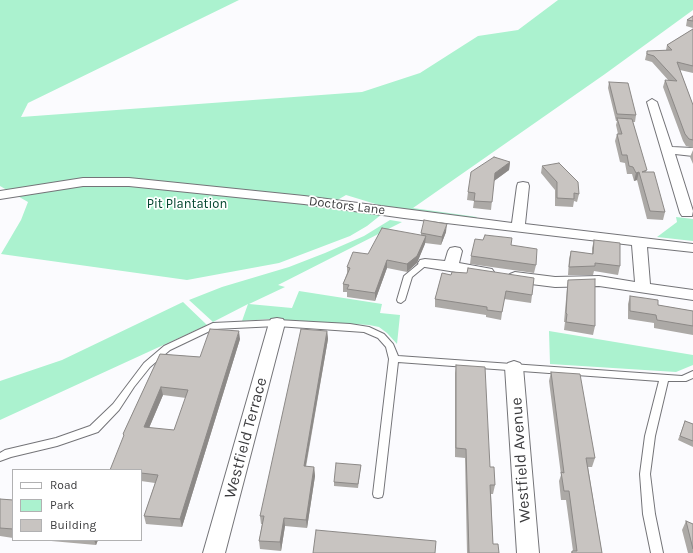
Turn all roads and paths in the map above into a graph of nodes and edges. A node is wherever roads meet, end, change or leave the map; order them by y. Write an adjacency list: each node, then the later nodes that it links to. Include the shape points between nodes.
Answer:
1 (652, 102): 2 (street)
2 (666, 150): 3 (street); 6 (street)
3 (693, 152)
4 (523, 186): 7 (street)
5 (0, 195): 7 (street, Doctors Lane, via 83,182 129,182 304,200)
6 (687, 213)
7 (518, 228): 8 (street, Doctors Lane)
8 (639, 242): 9 (street, Doctors Lane); 13 (street)
9 (693, 248)
10 (455, 251): 12 (street)
11 (425, 263): 12 (street); 15 (lane, via 408,276)
12 (451, 267): 13 (street, via 555,282 599,281)
13 (643, 288): 14 (street)
14 (693, 295)
15 (401, 300)
16 (277, 323): 17 (lane, via 366,329 386,341); 21 (lane, via 213,326 167,348 147,365 116,407 94,429); 23 (street, Westfield Terrace)
17 (394, 359): 18 (lane); 22 (lane)
18 (514, 367): 20 (lane); 24 (street, Westfield Avenue)
19 (693, 374): 20 (lane, via 683,379)
20 (664, 378): 25 (lane, via 650,436 645,474 649,514)
21 (0, 457)
22 (378, 494)
23 (214, 553)
24 (528, 553)
25 (657, 553)

